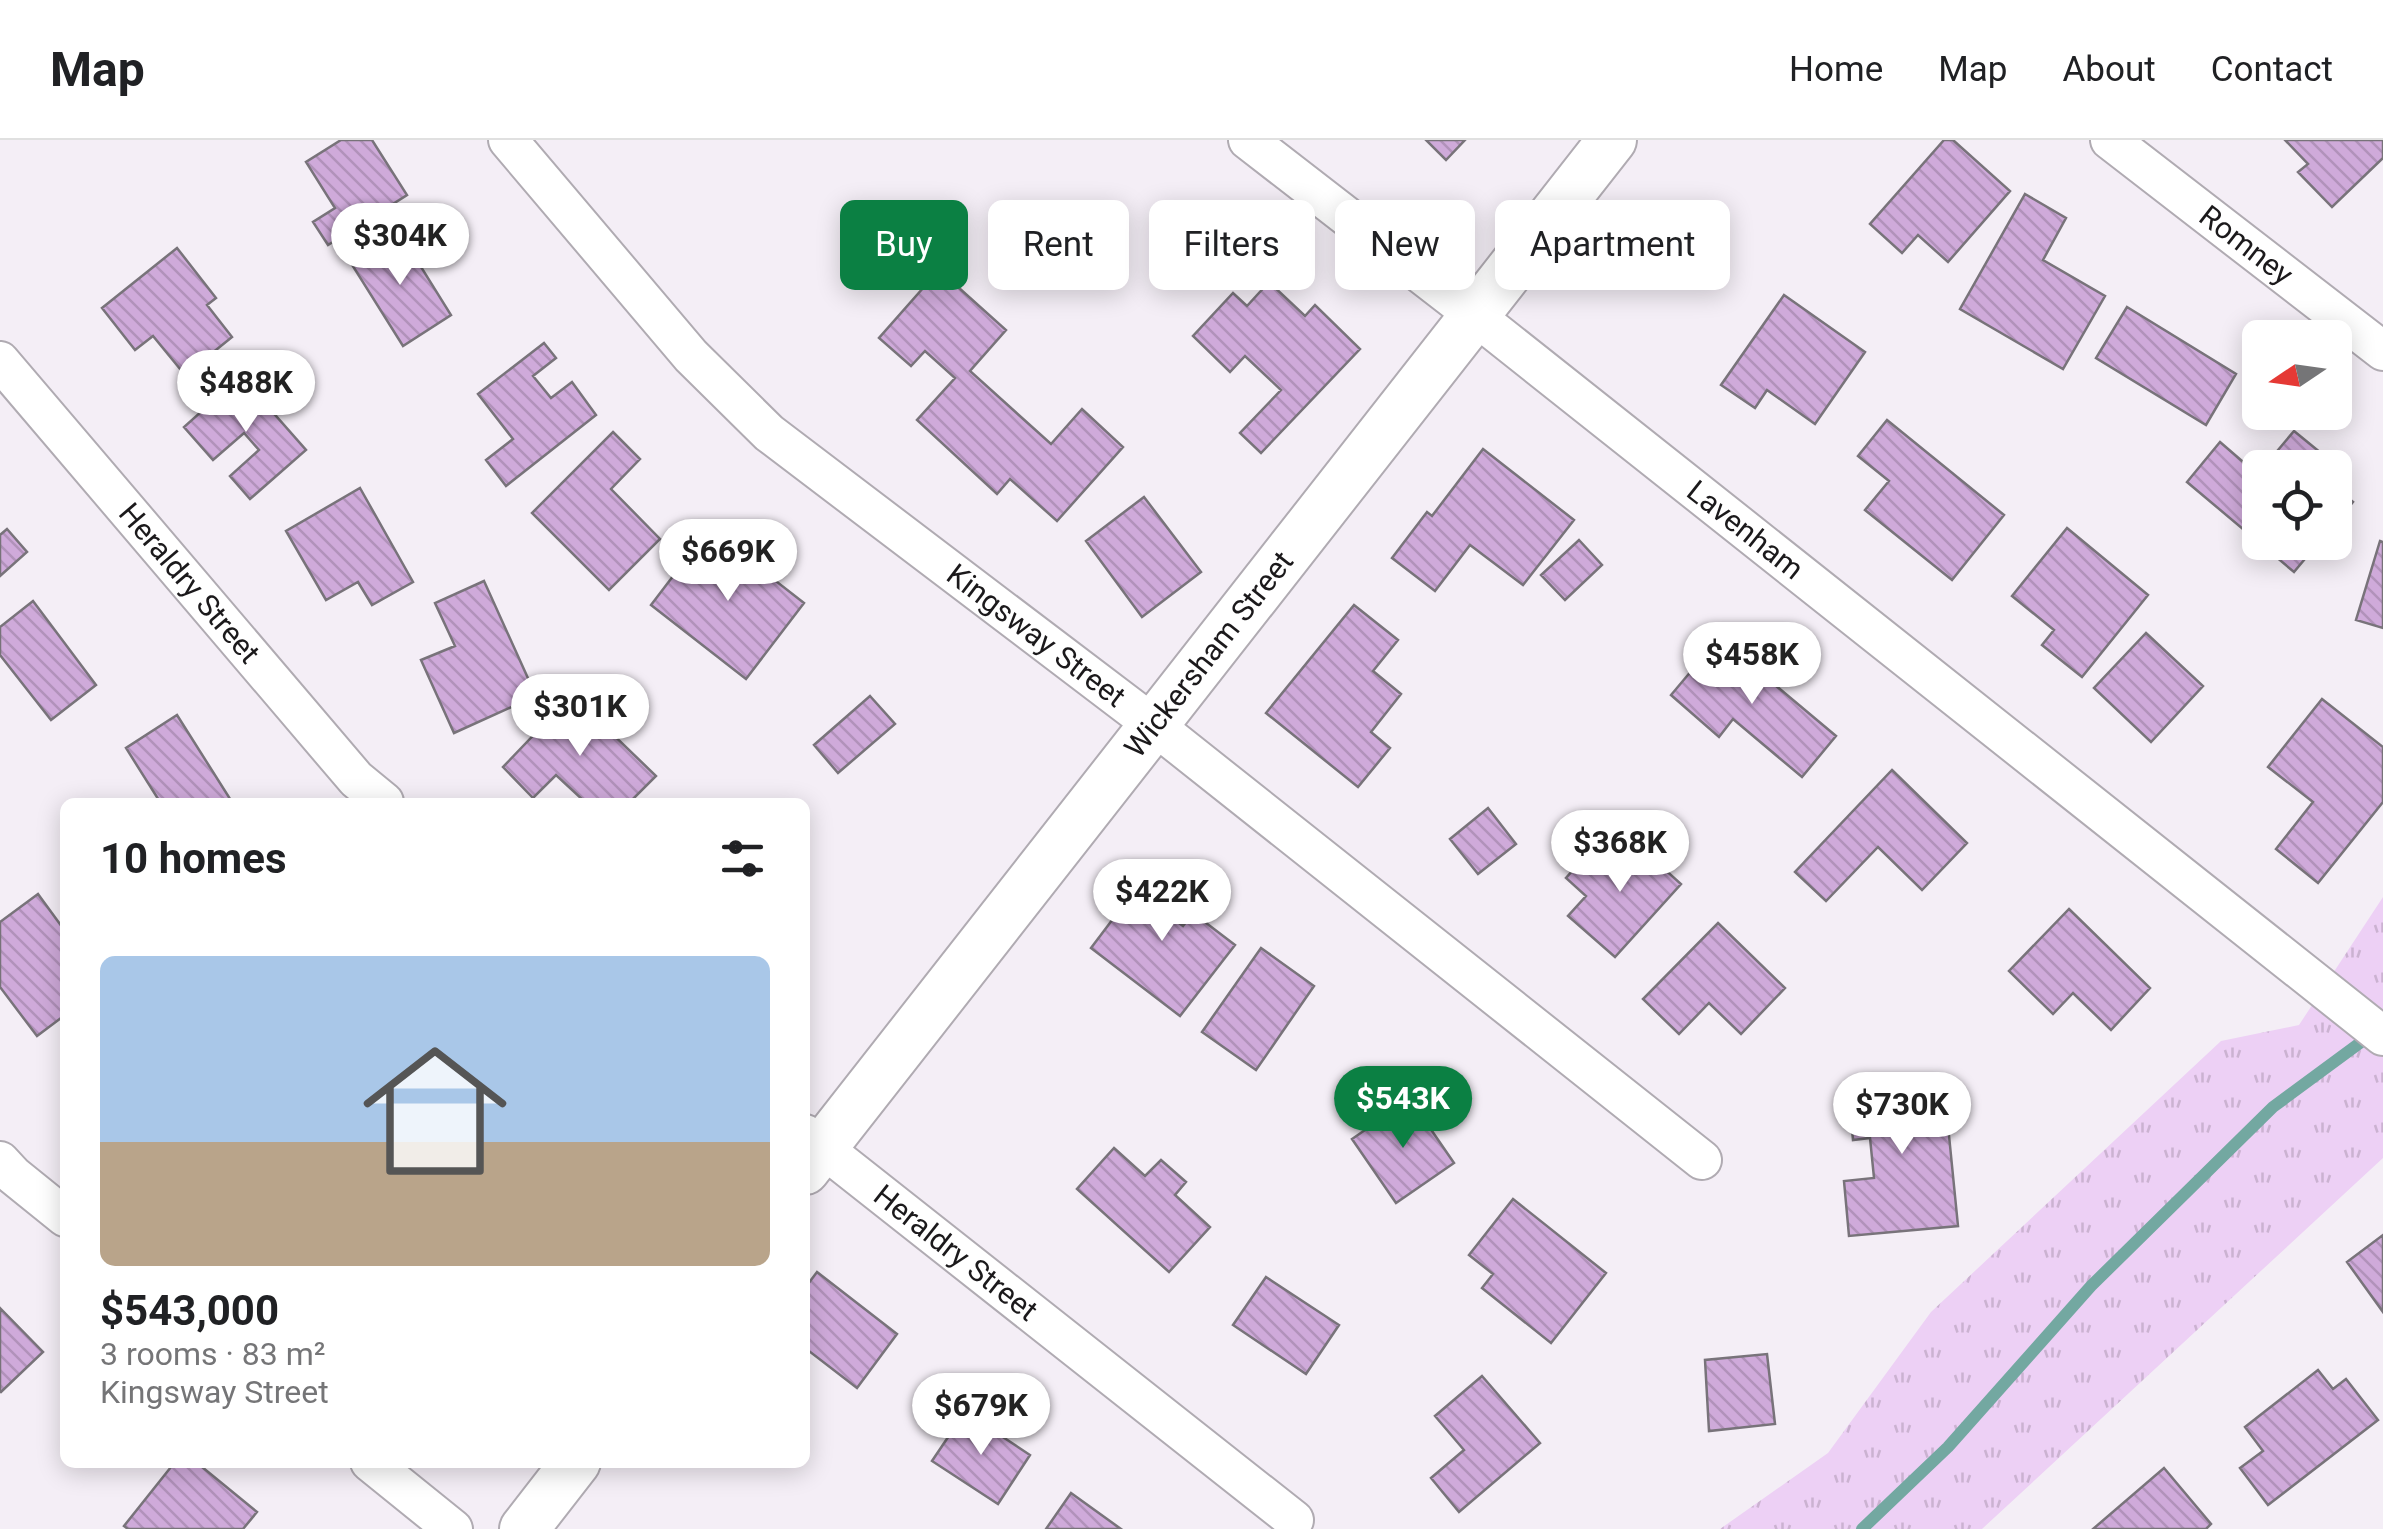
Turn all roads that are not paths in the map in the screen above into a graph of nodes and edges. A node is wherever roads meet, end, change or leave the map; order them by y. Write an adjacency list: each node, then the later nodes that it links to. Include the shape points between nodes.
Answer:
1 (508, 140): 8 (street, Kingsway Street, via 692,356 769,433)
2 (1248, 140): 5 (street, Lavenham)
3 (1612, 140): 5 (street, Wickersham Street)
4 (2110, 140): 6 (street, Romney)
5 (1474, 315): 8 (street, Wickersham Street); 10 (street, Lavenham)
6 (2383, 351)
7 (0, 361): 9 (street, Heraldry Street)
8 (1155, 726): 11 (street, Wickersham Street); 12 (street, Kingsway Street)
9 (379, 798)
10 (2383, 1036)
11 (811, 1151): 17 (street, Heraldry Street)
12 (1702, 1160)
13 (0, 1161): 14 (street)
14 (60, 1213)
15 (377, 1468): 18 (street)
16 (571, 1468): 19 (street)
17 (1294, 1520)
18 (453, 1529)
19 (524, 1529)

